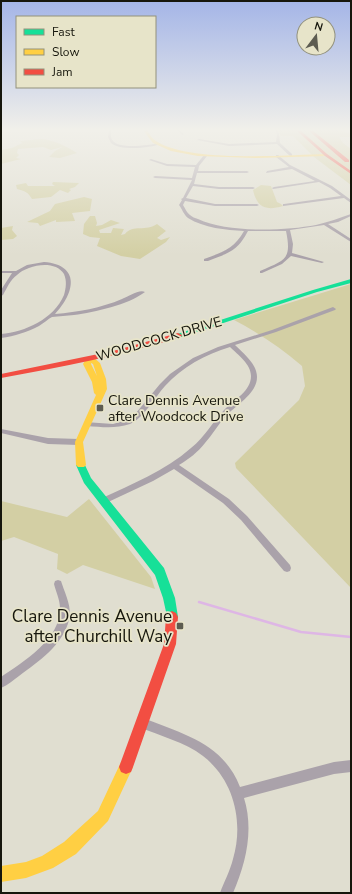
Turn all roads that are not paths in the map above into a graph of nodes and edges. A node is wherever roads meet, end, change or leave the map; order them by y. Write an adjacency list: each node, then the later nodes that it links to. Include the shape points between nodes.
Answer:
1 (195, 172): 2 (street); 5 (street)
2 (247, 172)
3 (301, 172): 6 (street)
4 (155, 177): 5 (street)
5 (194, 179): 7 (street)
6 (320, 180): 9 (street); 10 (street)
7 (192, 185): 8 (street); 11 (street)
8 (253, 188)
9 (274, 188)
10 (345, 197): 12 (street); 14 (street)
11 (183, 199): 13 (street, via 215,205); 17 (street, via 181,208 190,218 213,225)
12 (351, 202)
13 (257, 205)
14 (284, 205)
15 (351, 216): 16 (street)
16 (325, 224): 18 (street); 19 (street)
17 (247, 230): 18 (street); 21 (street, via 234,248)
18 (288, 230): 20 (street)
19 (351, 241)
20 (290, 254): 22 (street); 25 (street, via 279,264)
21 (206, 260)
22 (322, 262)
23 (1, 272): 24 (street)
24 (16, 272): 30 (street); 32 (street, via 44,264 64,270 68,280 67,292)
25 (262, 272)
26 (351, 277): 28 (main road, WOODCOCK DRIVE)
27 (351, 281): 28 (main road, WOODCOCK DRIVE)
28 (315, 291): 35 (main road, WOODCOCK DRIVE)
29 (142, 292): 32 (street, via 91,312)
30 (1, 294)
31 (333, 309): 34 (street)
32 (50, 316): 33 (street, via 24,331)
33 (1, 336)
34 (232, 345): 40 (street, via 207,353 183,367 162,385 138,415 128,422 113,426); 43 (street, via 252,368 254,383 199,445)
35 (120, 352): 36 (main road, WOODCOCK DRIVE); 38 (main road, via 104,361)
36 (90, 359): 37 (main road, WOODCOCK DRIVE); 38 (main road, via 96,363)
37 (63, 365): 38 (main road); 39 (main road, WOODCOCK DRIVE)
38 (95, 372): 40 (main road, via 102,379 103,389)
39 (1, 376)
40 (87, 424): 42 (main road)
41 (1, 431): 42 (street, via 48,441)
42 (79, 442): 44 (main road, via 82,470)
43 (174, 465): 44 (street); 45 (street, via 240,514)
44 (104, 501): 48 (main road, via 160,572 170,600 173,628 170,644)
45 (287, 568)
46 (58, 584): 47 (street, via 65,608 58,632 40,654)
47 (1, 683)
48 (143, 723): 50 (street, via 206,752 218,762); 51 (main road, via 114,797 103,816 70,848 47,862 26,870)
49 (351, 766): 50 (street, via 334,768)
50 (237, 794): 52 (street, via 243,820 242,850 234,879)
51 (1, 874)
52 (226, 893)

